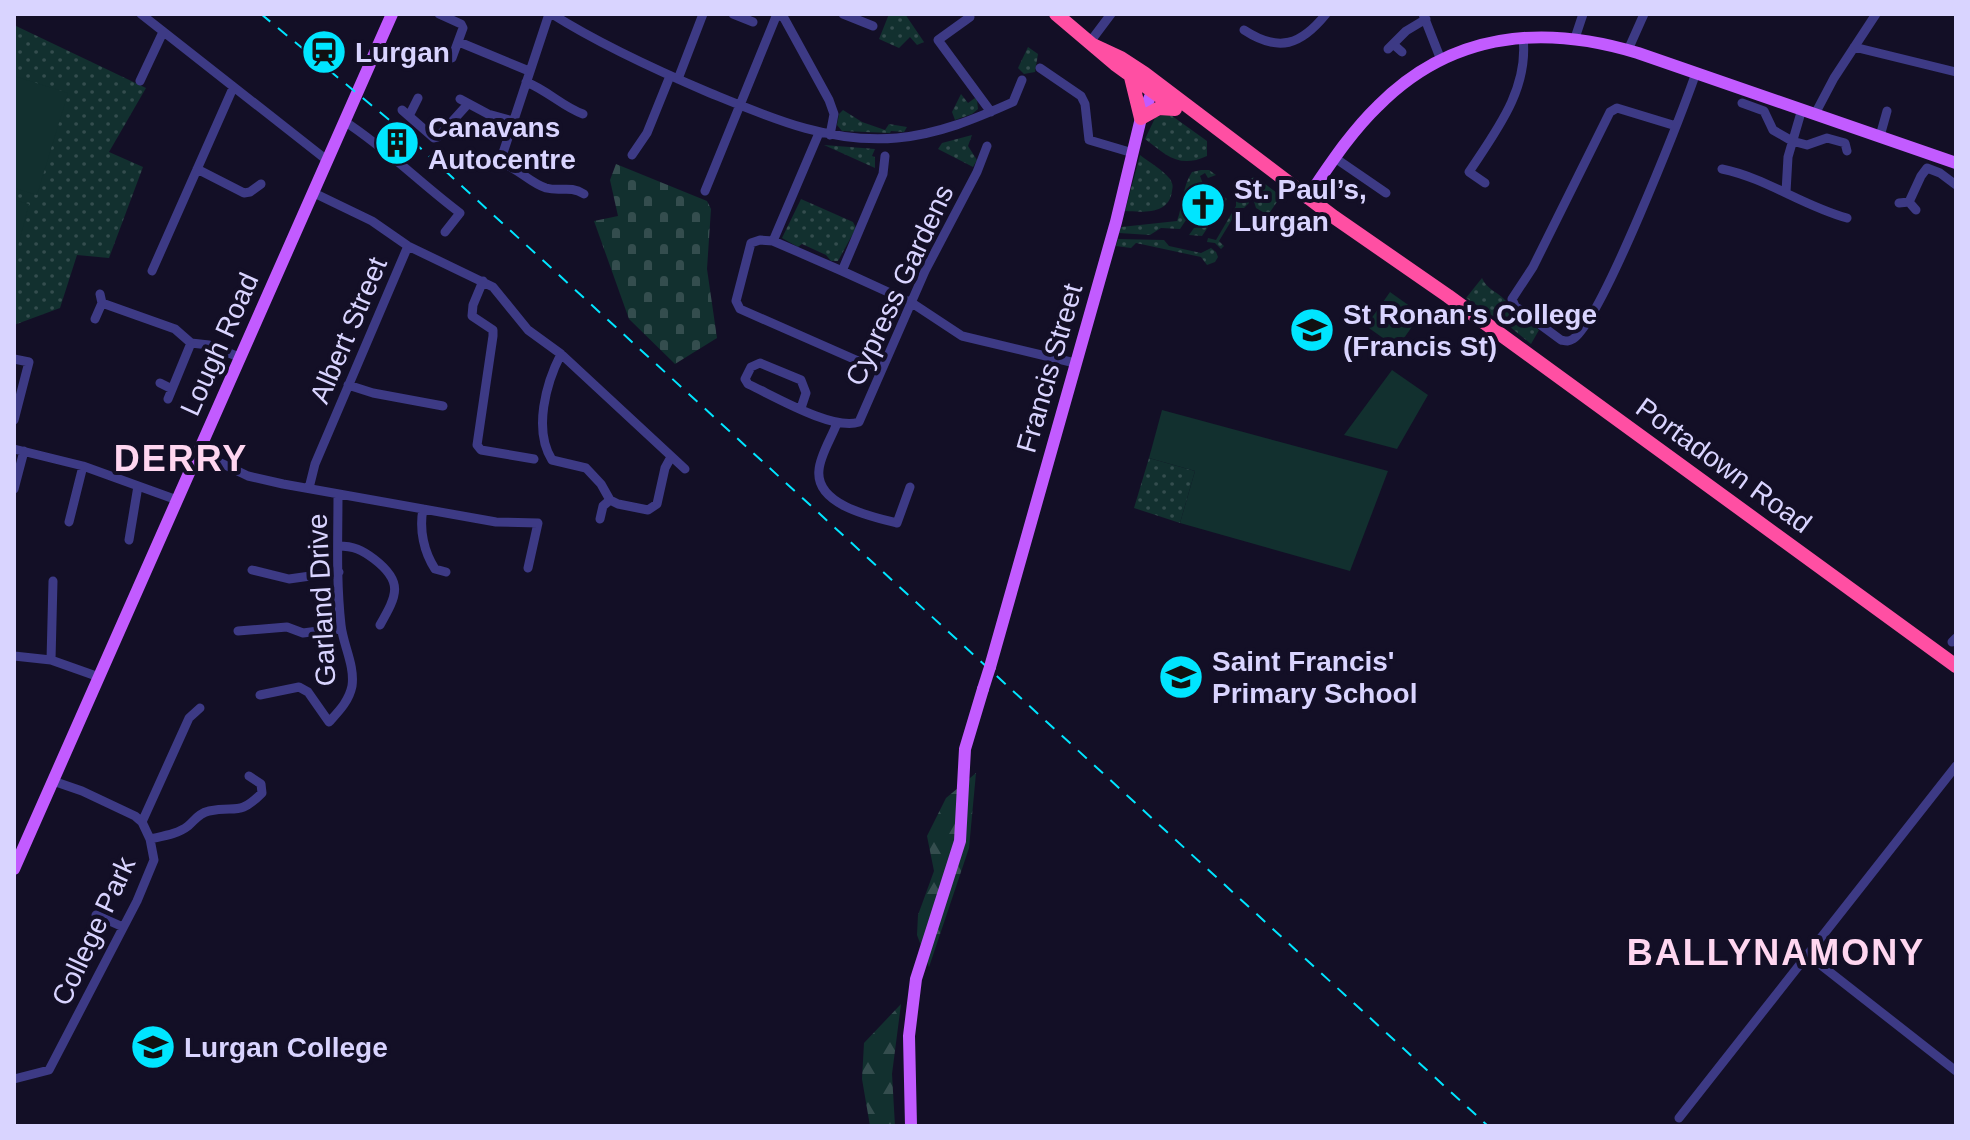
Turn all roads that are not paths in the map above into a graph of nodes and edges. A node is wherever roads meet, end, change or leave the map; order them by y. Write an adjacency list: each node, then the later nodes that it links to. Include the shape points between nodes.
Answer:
1 (141, 14): 20 (street)
2 (392, 14): 50 (main road, Lough Road)
3 (439, 14): 23 (street, via 461,24)
4 (703, 14): 35 (street)
5 (733, 14): 17 (street)
6 (777, 14): 43 (street); 55 (street, via 829,100 834,114)
7 (843, 14): 18 (street)
8 (1056, 14): 24 (highway)
9 (1111, 14): 24 (street)
10 (1326, 14): 19 (street, via 1296,41 1262,42)
11 (1583, 14): 22 (street)
12 (1644, 14): 26 (street)
13 (1876, 14): 25 (street)
14 (554, 15): 30 (street); 35 (street)
15 (970, 17): 47 (street, via 938,40)
16 (1424, 17): 27 (street, via 1391,47); 29 (street)
17 (753, 22)
18 (873, 26)
19 (1244, 30)
20 (163, 32): 37 (street); 40 (street)
21 (1523, 38): 22 (main road); 29 (main road, via 1485,44); 68 (street, via 1525,56 1517,90 1469,172)
22 (1575, 38): 26 (main road)
23 (459, 42): 28 (street); 30 (street)
24 (1092, 43): 34 (highway); 39 (highway, via 1121,58)
25 (1854, 47): 32 (street); 45 (street)
26 (1628, 50): 33 (main road)
27 (1402, 52)
28 (452, 58)
29 (1441, 60): 63 (main road, via 1377,106)
30 (529, 71): 38 (street)
31 (1041, 71): 60 (street, via 1081,96 1089,140)
32 (1956, 72)
33 (1696, 73): 45 (main road); 53 (street)
34 (1131, 77): 39 (highway); 49 (highway)
35 (674, 78): 43 (street); 61 (street)
36 (1022, 80): 47 (street, via 1013,102)
37 (140, 81)
38 (526, 82): 48 (street); 51 (street)
39 (1154, 87): 44 (highway); 49 (main road, Francis Street); 52 (highway)
40 (233, 88): 64 (street); 66 (street)
41 (418, 98): 51 (street, via 406,113 434,138 464,102)
42 (1742, 103): 57 (street, via 1764,111 1773,130)
43 (739, 105): 54 (street); 71 (street)
44 (1179, 109): 49 (highway, via 1159,108); 52 (highway)
45 (1808, 111): 56 (main road); 57 (street)
46 (1887, 111): 56 (street)
47 (991, 112): 55 (street, via 944,130 898,138)
48 (583, 114)
49 (1141, 118): 60 (main road, Francis Street)
50 (344, 121): 64 (main road, Lough Road); 79 (street, via 460,213)
51 (513, 121): 75 (street, via 500,162 544,187 573,188)
52 (1205, 122): 76 (highway, Portadown Road)
53 (1676, 126): 53 (street, via 1617,108 1610,112 1512,299 1561,340 1575,337 1592,315)
54 (819, 133): 55 (street); 80 (street)
55 (830, 135)
56 (1880, 136): 65 (main road)
57 (1792, 141): 59 (street, via 1807,145 1827,138 1845,143); 72 (street)
58 (987, 146): 85 (street, Cypress Gardens)
59 (1847, 151)
60 (1133, 153): 91 (main road, Francis Street)
61 (632, 155)
62 (885, 156): 83 (street, via 882,177)
63 (1335, 158): 74 (street); 76 (main road)
64 (328, 161): 73 (main road, Lough Road)
65 (1956, 163)
66 (197, 169): 69 (street, via 244,193); 82 (street)
67 (1727, 173): 72 (street, via 1744,173)
68 (1485, 183)
69 (261, 184)
70 (1956, 185): 77 (street, via 1927,168)
71 (705, 191)
72 (1786, 192): 78 (street)
73 (314, 193): 81 (street, Albert Street, via 372,221); 89 (main road, Lough Road)
74 (1386, 193)
75 (584, 194)
76 (1307, 198): 127 (highway, Portadown Road)
77 (1908, 205)
78 (1847, 218)
79 (445, 232)
80 (773, 241): 83 (street); 92 (street, via 760,240 748,247 737,306)
81 (408, 246): 84 (street); 94 (street, Albert Street)
82 (152, 271)
83 (842, 271): 85 (street)
84 (483, 281): 88 (street, via 528,330); 99 (street, via 472,316 493,330 493,336 477,445 531,458)
85 (912, 303): 91 (street, via 962,336); 92 (street, Cypress Gardens)
86 (95, 319): 87 (street, via 101,298 175,329)
87 (191, 343): 89 (street); 93 (street, via 170,394)
88 (561, 354): 102 (street); 111 (street, via 547,392 545,449 552,460 586,468)
89 (239, 357): 101 (main road, Lough Road)
90 (14, 359): 97 (street, via 29,362)
91 (1075, 363): 143 (main road, Francis Street, bridge, via 965,749 960,841 916,979 909,1036)
92 (881, 371): 98 (street, Cypress Gardens, via 859,422)
93 (160, 383)
94 (348, 385): 95 (street); 107 (street, Albert Street)
95 (443, 406)
96 (801, 408): 96 (street, via 748,384 751,367 760,363 801,380 806,393); 98 (street)
97 (14, 420)
98 (837, 423): 106 (street, via 819,470 821,484 837,504 895,523)
99 (529, 446)
100 (19, 450): 103 (street); 108 (street)
101 (198, 452): 107 (street, via 248,476); 110 (main road, Lough Road)
102 (671, 457): 104 (street); 111 (street, via 654,508)
103 (83, 466): 105 (street); 114 (street)
104 (685, 469)
105 (138, 486): 110 (street); 115 (street)
106 (910, 487)
107 (309, 488): 109 (street)
108 (14, 489)
109 (338, 494): 112 (street); 116 (street, Garland Drive)
110 (177, 500): 128 (main road, Lough Road)
111 (610, 500): 113 (street)
112 (423, 509): 117 (street, via 496,522 538,523); 120 (street, via 425,549 435,569)
113 (600, 519)
114 (69, 522)
115 (129, 540)
116 (338, 546): 119 (street, Garland Drive); 122 (street, via 363,551 392,574 393,601)
117 (528, 568)
118 (252, 570): 119 (street, via 289,579)
119 (339, 572): 123 (street, Garland Drive)
120 (446, 572)
121 (53, 581): 126 (street)
122 (380, 625)
123 (341, 628): 124 (street, via 311,633 287,627); 129 (street, Garland Drive, via 352,683 345,704 329,722 299,687)
124 (238, 631)
125 (14, 656): 126 (street)
126 (51, 660): 128 (street)
127 (1956, 666)
128 (99, 677): 133 (main road, Lough Road)
129 (260, 695)
130 (200, 708): 134 (street, via 189,718)
131 (1956, 766): 139 (street)
132 (249, 776): 135 (street, via 261,784 262,793 252,803 238,811 209,811 186,828)
133 (53, 781): 134 (street, College Park); 136 (main road, Lough Road)
134 (142, 822): 135 (street, College Park)
135 (150, 839): 138 (street, College Park, via 154,860)
136 (14, 869)
137 (96, 915): 138 (street)
138 (123, 927): 141 (street, College Park, via 49,1070)
139 (1808, 955): 140 (street); 142 (street)
140 (1956, 1071)
141 (14, 1079)
142 (1679, 1118)
143 (911, 1126)

